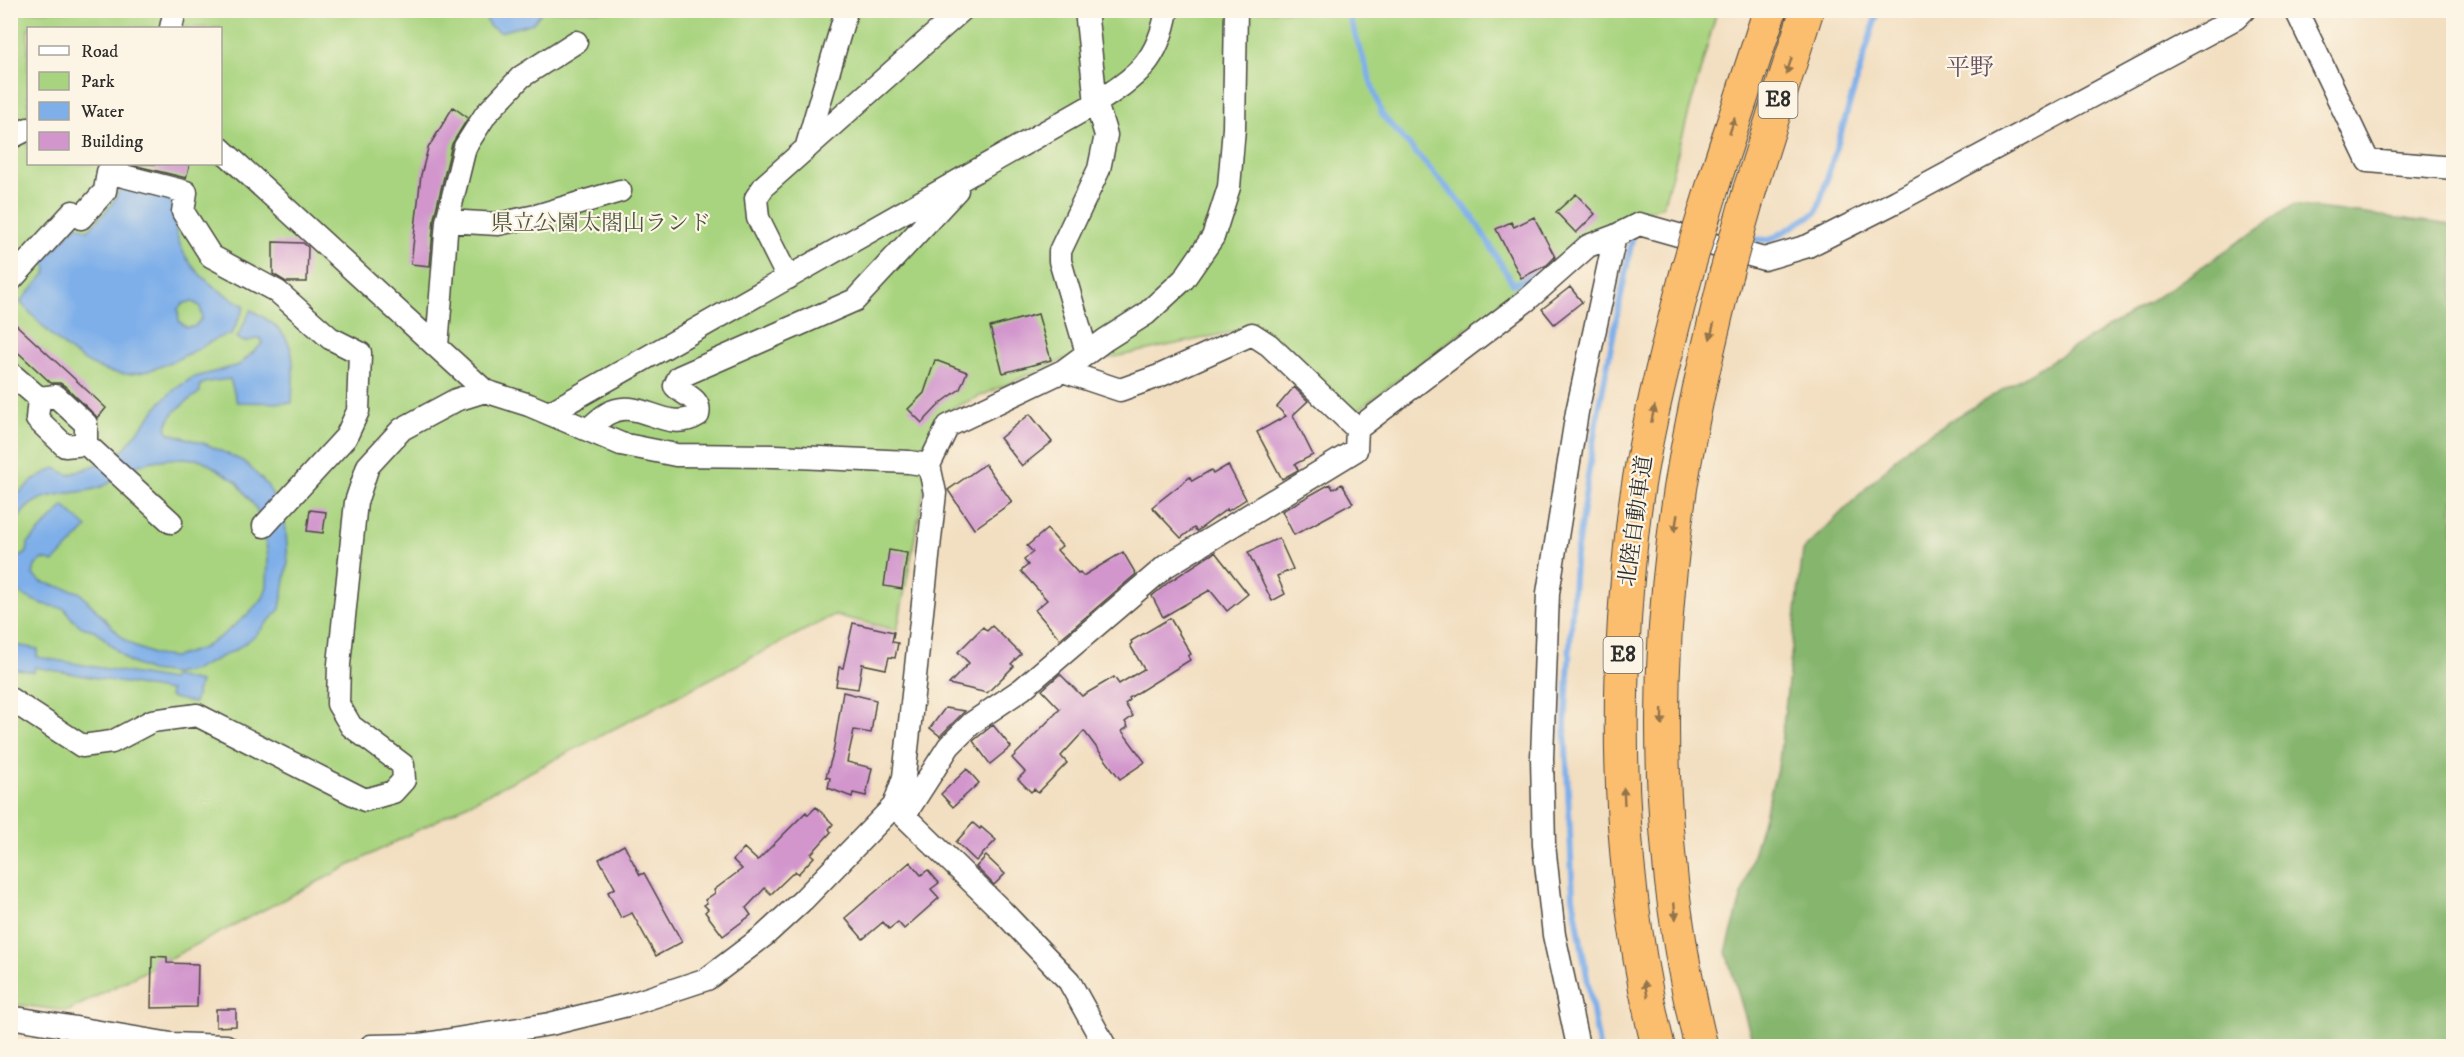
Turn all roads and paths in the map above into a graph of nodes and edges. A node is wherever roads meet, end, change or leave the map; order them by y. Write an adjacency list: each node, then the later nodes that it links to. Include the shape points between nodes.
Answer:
1 (175, 10): 11 (street)
2 (844, 10): 17 (street)
3 (962, 10): 17 (street)
4 (1086, 10): 13 (street)
5 (1167, 10): 13 (street, via 1164,26 1146,64 1131,80)
6 (1236, 10): 26 (street, via 1230,187 1213,237 1177,286 1146,314)
7 (1770, 10): 45 (highway, 北陸自動車道 / E8, one-way to 7, bridge, via 1635,933 1620,722 1624,617 1635,514 1651,421 1688,268)
8 (1807, 10): 46 (highway, 北陸自動車道 / E8, one-way to 46, bridge, via 1726,274 1703,371 1674,536 1662,710 1666,821 1677,923)
9 (2244, 10): 22 (street, via 2236,18 1808,246 1764,259 1639,224)
10 (2296, 10): 18 (street, via 2368,161)
11 (171, 27)
12 (576, 42): 21 (street, via 521,77 486,114 465,147)
13 (1096, 103): 19 (street); 26 (street, via 1106,135 1099,169 1060,251)
14 (27, 130): 15 (street)
15 (10, 138)
16 (222, 149): 25 (street)
17 (806, 149): 23 (street, via 765,184 756,198 758,218)
18 (2454, 168)
19 (972, 173): 23 (street); 32 (street, via 855,300 679,377 675,386 696,401 698,415 680,422 628,408 607,414)
20 (620, 191): 21 (street, via 498,224)
21 (447, 221): 25 (street)
22 (1615, 236): 33 (street, via 1588,246 1527,300); 44 (street, via 1577,412 1548,593 1542,758 1544,845 1554,935)
23 (788, 278): 31 (street)
24 (10, 281): 37 (street, via 74,212 81,218 105,191 108,172 186,192 183,212 211,256 278,292 330,338 360,353 358,411 346,437)
25 (436, 346): 29 (street)
26 (1087, 353): 27 (street)
27 (1063, 371): 33 (street, via 1120,390 1252,334 1269,345); 35 (street, via 948,426)
28 (10, 373): 30 (street)
29 (485, 391): 31 (street); 38 (street, via 456,400 402,429 368,466 356,502 338,704 351,726 403,765 404,780 393,792 365,800 197,715 152,721 112,742 82,746)
30 (39, 398): 34 (street, via 56,396 86,424); 34 (street, via 37,418 65,446)
31 (549, 413): 32 (street)
32 (588, 429): 35 (street, via 621,444 676,455)
33 (1357, 429): 39 (street, via 1356,450 1166,566 1022,689 972,723 949,746)
34 (86, 444): 36 (street)
35 (929, 465): 39 (street, via 935,493)
36 (171, 522)
37 (264, 526)
38 (10, 699)
39 (899, 811): 42 (street, via 765,935 707,979 631,1004 550,1024 419,1045); 43 (street, via 1069,981)
40 (10, 1017): 41 (street, via 171,1044)
41 (226, 1047)
42 (371, 1047)
43 (1105, 1047)
44 (1578, 1047)
45 (1658, 1047)
46 (1701, 1047)

